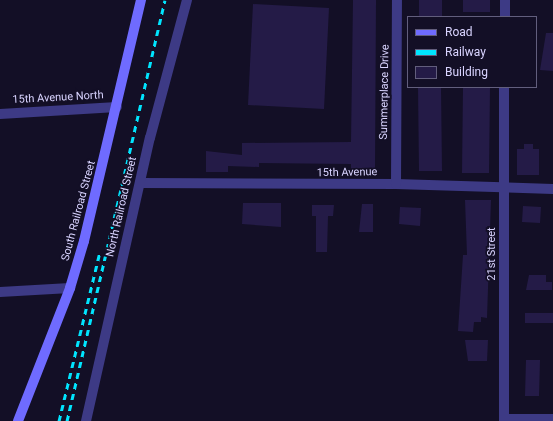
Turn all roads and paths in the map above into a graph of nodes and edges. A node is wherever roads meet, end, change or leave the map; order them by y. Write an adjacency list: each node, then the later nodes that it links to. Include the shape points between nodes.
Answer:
1 (141, 0): 7 (street, South Railroad Street)
2 (187, 0): 9 (street, North Railroad Street)
3 (397, 0): 10 (street, Summerplace Drive)
4 (505, 0): 5 (street)
5 (505, 16)
6 (504, 88): 11 (street, 21st Street)
7 (117, 107): 8 (street, 15th Avenue North); 13 (street, South Railroad Street, via 94,204)
8 (0, 114)
9 (141, 183): 10 (street, 15th Avenue); 18 (street, North Railroad Street)
10 (396, 184): 11 (street, 15th Avenue)
11 (503, 189): 12 (street, 15th Avenue); 16 (street, 21st Street)
12 (553, 189)
13 (70, 288): 14 (street); 17 (street, South Railroad Street)
14 (0, 292)
15 (553, 418): 16 (street)
16 (504, 420)
17 (18, 421)
18 (86, 421)

